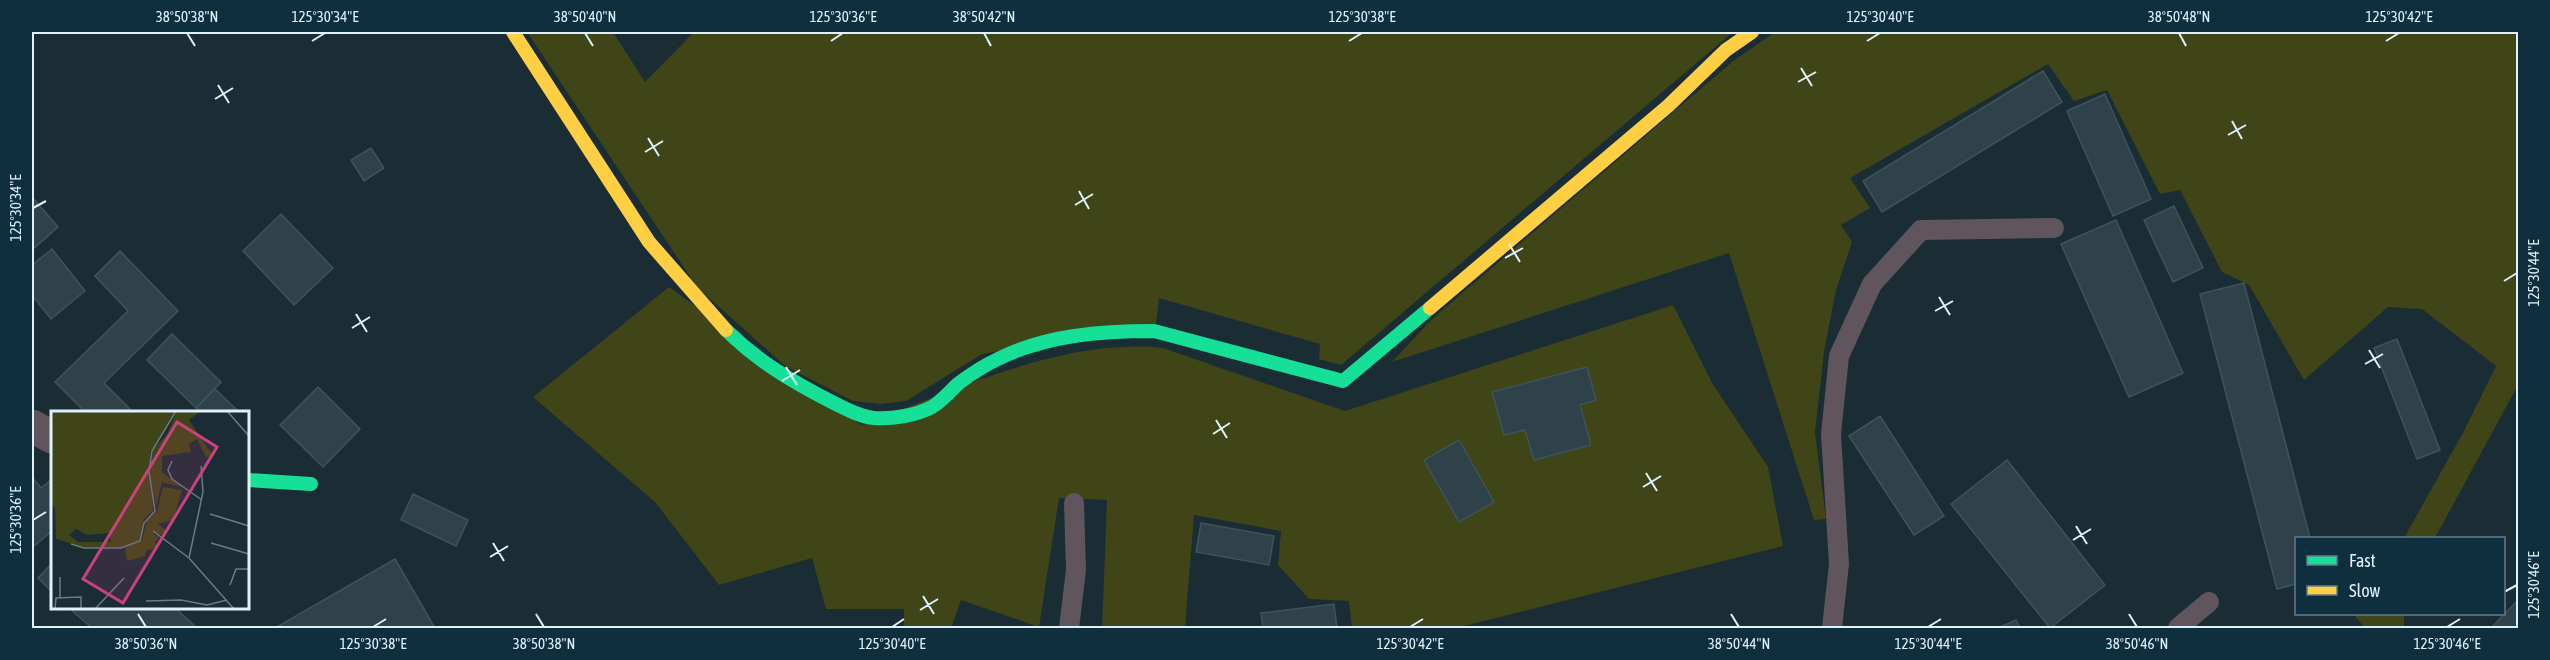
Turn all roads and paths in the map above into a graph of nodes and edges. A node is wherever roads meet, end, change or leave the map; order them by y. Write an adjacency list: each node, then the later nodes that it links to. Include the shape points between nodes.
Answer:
1 (513, 32): 2 (street, via 649,242 727,331 785,378 872,418 902,417 932,407 961,382 998,359 1037,344 1103,332 1154,331 1343,381 1668,106 1726,50)
2 (1752, 32)
3 (2054, 228): 11 (lane, via 1921,230 1872,284 1839,356 1831,434 1839,564)
4 (32, 426): 5 (street)
5 (51, 436)
6 (249, 480): 7 (street)
7 (311, 484)
8 (1074, 503): 10 (lane, via 1076,570)
9 (2209, 602): 12 (lane)
10 (1069, 628)
11 (1832, 628)
12 (2178, 628)

